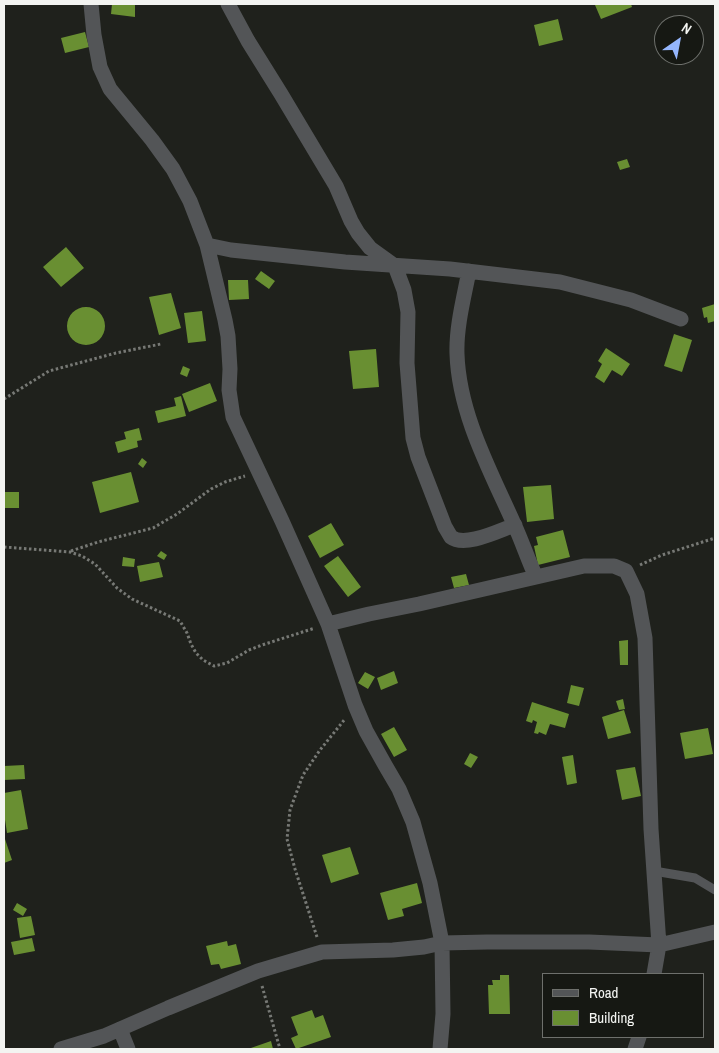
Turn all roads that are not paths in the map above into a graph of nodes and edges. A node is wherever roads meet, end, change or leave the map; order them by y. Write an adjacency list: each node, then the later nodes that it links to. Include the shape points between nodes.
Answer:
1 (91, 4): 3 (street, via 100,67 110,89 173,169 190,201)
2 (228, 4): 4 (street, via 336,186 358,233 370,248)
3 (206, 245): 4 (street); 9 (street, via 228,336 230,404 234,417)
4 (395, 266): 5 (street); 7 (street, via 408,312 407,362 413,438 445,527 451,537 460,541 474,540)
5 (469, 271): 6 (street, via 560,282 631,300); 7 (street, via 459,321 458,378 476,438)
6 (681, 319)
7 (515, 525): 8 (street)
8 (536, 577): 9 (street); 10 (street, via 584,566 614,566 626,572 636,594 645,638)
9 (328, 624): 13 (street, via 366,731 399,788 412,822 430,883)
10 (654, 870): 11 (lane, via 696,878); 14 (street)
11 (715, 890)
12 (715, 932): 14 (street)
13 (442, 943): 14 (street); 16 (street, via 393,950 322,952 258,971); 19 (street)
14 (659, 945): 15 (street)
15 (654, 973)
16 (120, 1029): 17 (street); 18 (street)
17 (61, 1049)
18 (128, 1049)
19 (440, 1049)

